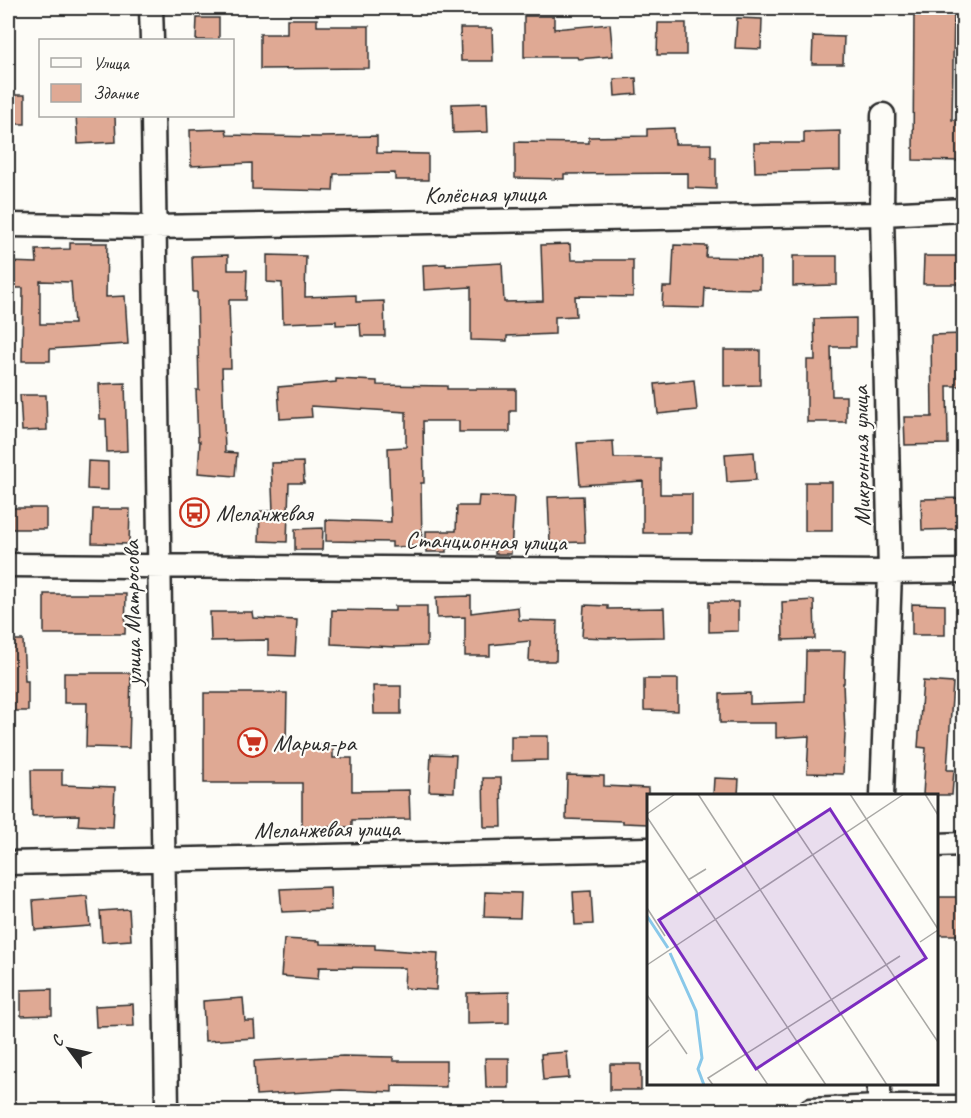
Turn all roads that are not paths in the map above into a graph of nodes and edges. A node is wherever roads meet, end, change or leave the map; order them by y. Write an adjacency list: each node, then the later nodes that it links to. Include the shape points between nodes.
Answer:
1 (151, 8): 2 (street)
2 (152, 39)
3 (883, 115): 6 (street, Микронная улица)
4 (153, 117): 8 (street, улица Матросова)
5 (963, 210): 6 (street, Колёсная улица)
6 (882, 214): 8 (street, Колёсная улица); 12 (street, Микронная улица)
7 (8, 225): 8 (street, Колёсная улица)
8 (154, 227): 10 (street, улица Матросова)
9 (8, 565): 10 (street, Станционная улица)
10 (159, 565): 12 (street, Станционная улица); 17 (street, улица Матросова)
11 (963, 571): 12 (street, Станционная улица)
12 (891, 573): 13 (street, Микронная улица)
13 (882, 794)
14 (938, 844): 15 (street)
15 (963, 844)
16 (647, 849): 17 (street, Меланжевая улица)
17 (163, 859): 18 (street, Меланжевая улица); 22 (street, улица Матросова)
18 (8, 863)
19 (879, 1085): 21 (street)
20 (963, 1107): 21 (street)
21 (879, 1109): 23 (street)
22 (167, 1110)
23 (810, 1110)

